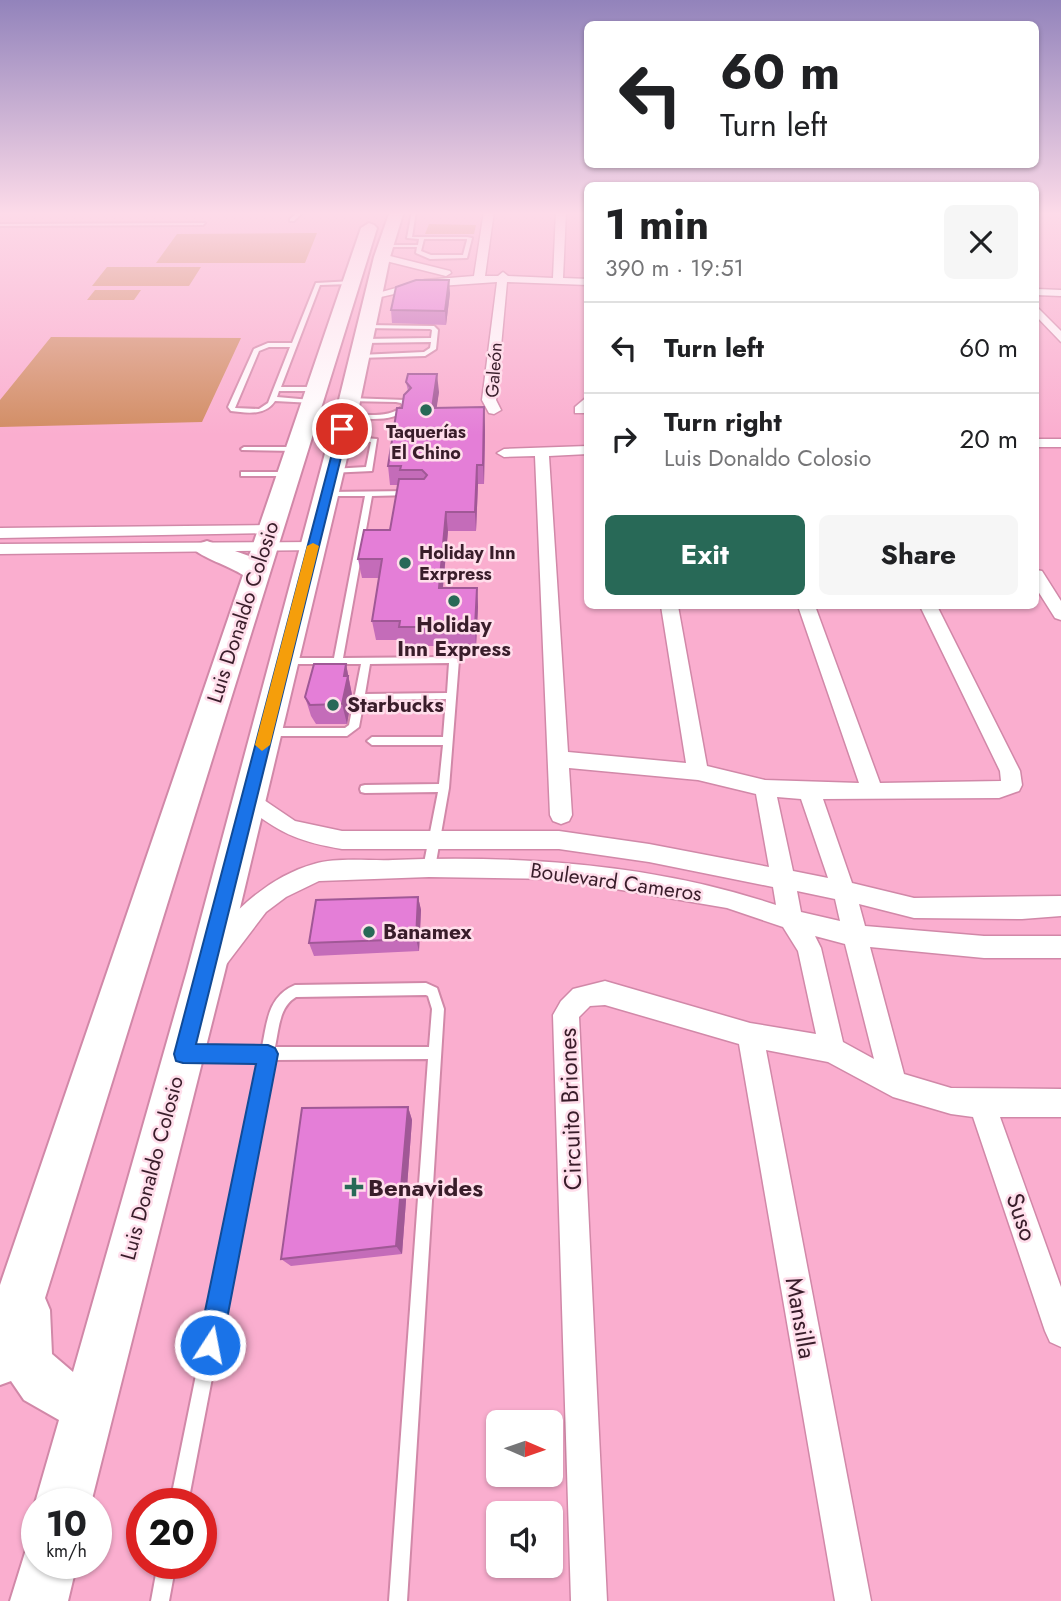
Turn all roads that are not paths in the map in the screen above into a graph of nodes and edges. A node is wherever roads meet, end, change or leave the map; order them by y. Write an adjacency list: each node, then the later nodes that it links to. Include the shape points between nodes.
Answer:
1 (317, 286): 12 (lane)
2 (319, 286): 13 (lane)
3 (365, 286): 13 (main road)
4 (377, 286): 13 (main road)
5 (408, 286): 13 (street)
6 (502, 286): 17 (street, Galeón, via 489,400)
7 (1039, 292): 8 (street)
8 (1061, 293)
9 (1039, 312): 10 (street)
10 (1061, 338)
11 (434, 340): 13 (lane); 13 (lane, via 433,349 425,354); 13 (lane, via 432,327)
12 (294, 345): 15 (lane); 16 (lane, via 256,350 231,407 239,412 260,411)
13 (357, 369): 13 (lane, via 392,415 400,414 407,406 403,401); 13 (lane, via 369,469 375,440); 14 (main road, Luis Donaldo Colosio); 14 (main road, via 331,384); 14 (main road, via 337,424); 27 (lane); 29 (main road, Luis Donaldo Colosio)
14 (316, 386): 15 (lane); 16 (lane); 24 (main road, Luis Donaldo Colosio)
15 (277, 389): 16 (lane)
16 (273, 399)
17 (494, 410)
18 (1049, 443): 23 (street)
19 (244, 449): 24 (lane)
20 (584, 450): 21 (street)
21 (542, 452): 22 (street); 46 (street)
22 (504, 453)
23 (1061, 457)
24 (291, 461): 25 (lane); 32 (main road, Luis Donaldo Colosio)
25 (244, 474)
26 (423, 493): 27 (lane)
27 (369, 494): 40 (lane)
28 (0, 533): 32 (street)
29 (313, 547): 32 (street); 39 (main road, Luis Donaldo Colosio)
30 (207, 549): 31 (street); 32 (main road, via 234,557)
31 (0, 550)
32 (263, 550): 74 (main road, Luis Donaldo Colosio)
33 (1039, 580): 37 (street)
34 (671, 609): 47 (street)
35 (808, 609): 52 (street)
36 (930, 609): 52 (street, via 1010,771 1012,785 999,790)
37 (1061, 614)
38 (366, 660): 40 (lane); 41 (lane, via 453,659); 42 (lane)
39 (284, 661): 40 (lane); 43 (main road, Luis Donaldo Colosio)
40 (338, 661)
41 (452, 696): 42 (lane); 45 (lane)
42 (360, 697): 43 (lane, via 354,727 347,732)
43 (265, 732): 53 (main road, Luis Donaldo Colosio)
44 (372, 741): 45 (lane)
45 (448, 741): 48 (lane)
46 (556, 759): 47 (street); 54 (street)
47 (698, 772): 49 (street)
48 (444, 788): 50 (lane); 55 (lane)
49 (765, 788): 51 (street); 59 (street)
50 (365, 789)
51 (810, 791): 52 (street); 60 (street)
52 (873, 793)
53 (249, 798): 55 (street, Boulevard Cameros, via 289,827 312,835 342,840); 65 (main road, Luis Donaldo Colosio)
54 (561, 815)
55 (431, 838): 56 (street, Boulevard Cameros); 57 (lane)
56 (559, 840): 58 (street); 59 (street, Boulevard Cameros)
57 (429, 868): 58 (street, Boulevard Cameros); 65 (street, Boulevard Cameros, via 334,870 300,879 258,905)
58 (557, 870): 62 (street, Boulevard Cameros, via 727,898)
59 (784, 880): 60 (street, Boulevard Cameros); 62 (street)
60 (844, 891): 61 (street, Boulevard Cameros, via 914,908); 63 (street)
61 (1061, 906)
62 (791, 920): 63 (street, Boulevard Cameros); 67 (street, via 809,948)
63 (853, 935): 64 (street, Boulevard Cameros, via 984,947); 71 (street)
64 (1061, 947)
65 (206, 971): 69 (main road, Luis Donaldo Colosio)
66 (750, 1035): 67 (street, Circuito Briones); 85 (street, Circuito Briones, via 605,993 588,993 574,1002 566,1015); 86 (street, Mansilla)
67 (832, 1050): 71 (street, Circuito Briones)
68 (435, 1053): 70 (lane); 70 (lane, via 438,1000 426,989 295,991 276,1010); 84 (lane)
69 (183, 1054): 70 (lane); 77 (main road, Luis Donaldo Colosio)
70 (268, 1054): 79 (lane)
71 (892, 1084): 73 (street, Circuito Briones, via 951,1101)
72 (1061, 1103): 73 (street, Circuito Briones)
73 (982, 1104): 75 (street, Suso)
74 (29, 1266): 76 (main road, Luis Donaldo Colosio); 77 (main road, via 23,1343 29,1366 58,1394)
75 (1061, 1331)
76 (0, 1360)
77 (88, 1406): 78 (main road, Luis Donaldo Colosio)
78 (67, 1488)
79 (182, 1488)
80 (44, 1579): 82 (main road)
81 (164, 1579): 83 (lane)
82 (39, 1601)
83 (160, 1601)
84 (398, 1601)
85 (589, 1601)
86 (853, 1601)

